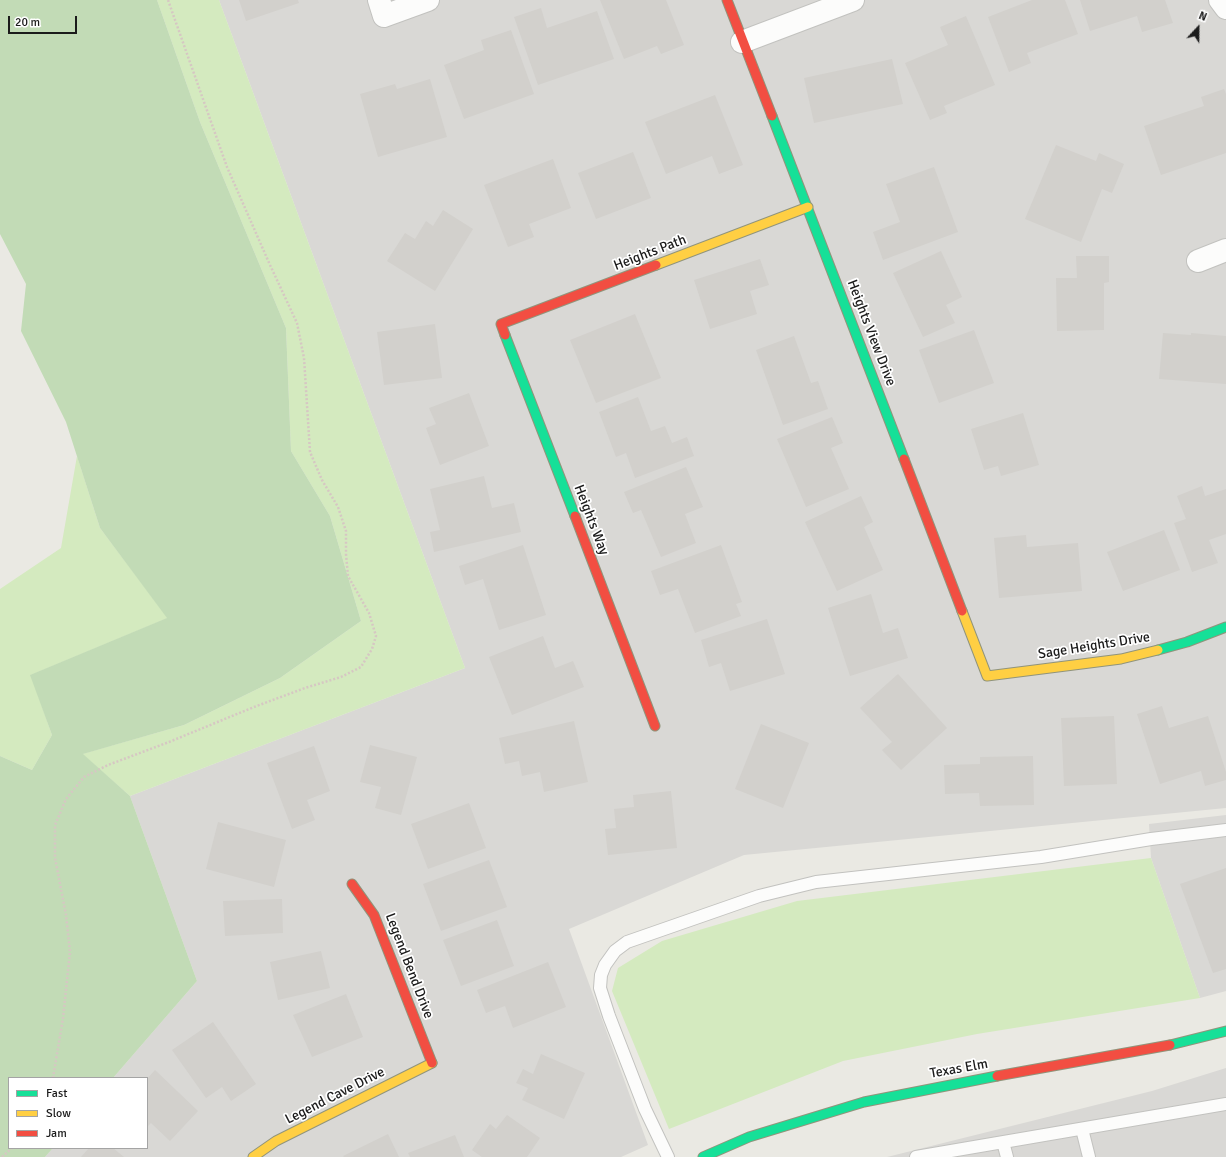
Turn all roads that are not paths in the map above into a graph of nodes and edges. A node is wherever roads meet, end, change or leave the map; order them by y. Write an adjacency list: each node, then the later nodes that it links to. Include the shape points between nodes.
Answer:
1 (428, 0): 5 (street)
2 (727, 0): 7 (street, Heights View Drive)
3 (853, 0): 7 (street)
4 (1220, 0): 6 (street)
5 (382, 8)
6 (1226, 8)
7 (742, 42): 8 (street, Heights View Drive)
8 (808, 207): 11 (street, Heights Path); 13 (street, Heights View Drive)
9 (1226, 250): 10 (street)
10 (1198, 261)
11 (501, 324): 14 (street, Heights Way)
12 (1226, 627): 13 (street, Sage Heights Drive, via 1150,653)
13 (987, 676)
14 (655, 726)
15 (1226, 830): 23 (lane, via 1041,857 816,882 760,896 627,942 605,965 600,988 645,1109)
16 (352, 884): 18 (street, Legend Bend Drive, via 374,915)
17 (1226, 1031): 24 (street, Texas Elm, via 1164,1047 864,1102 749,1137)
18 (432, 1064): 22 (street, Legend Cave Drive, via 276,1142)
19 (1226, 1104): 20 (lane)
20 (1082, 1129): 21 (lane); 27 (lane)
21 (1004, 1142): 25 (lane); 26 (lane)
22 (253, 1157)
23 (668, 1157)
24 (703, 1157)
25 (916, 1157)
26 (1007, 1157)
27 (1089, 1157)

